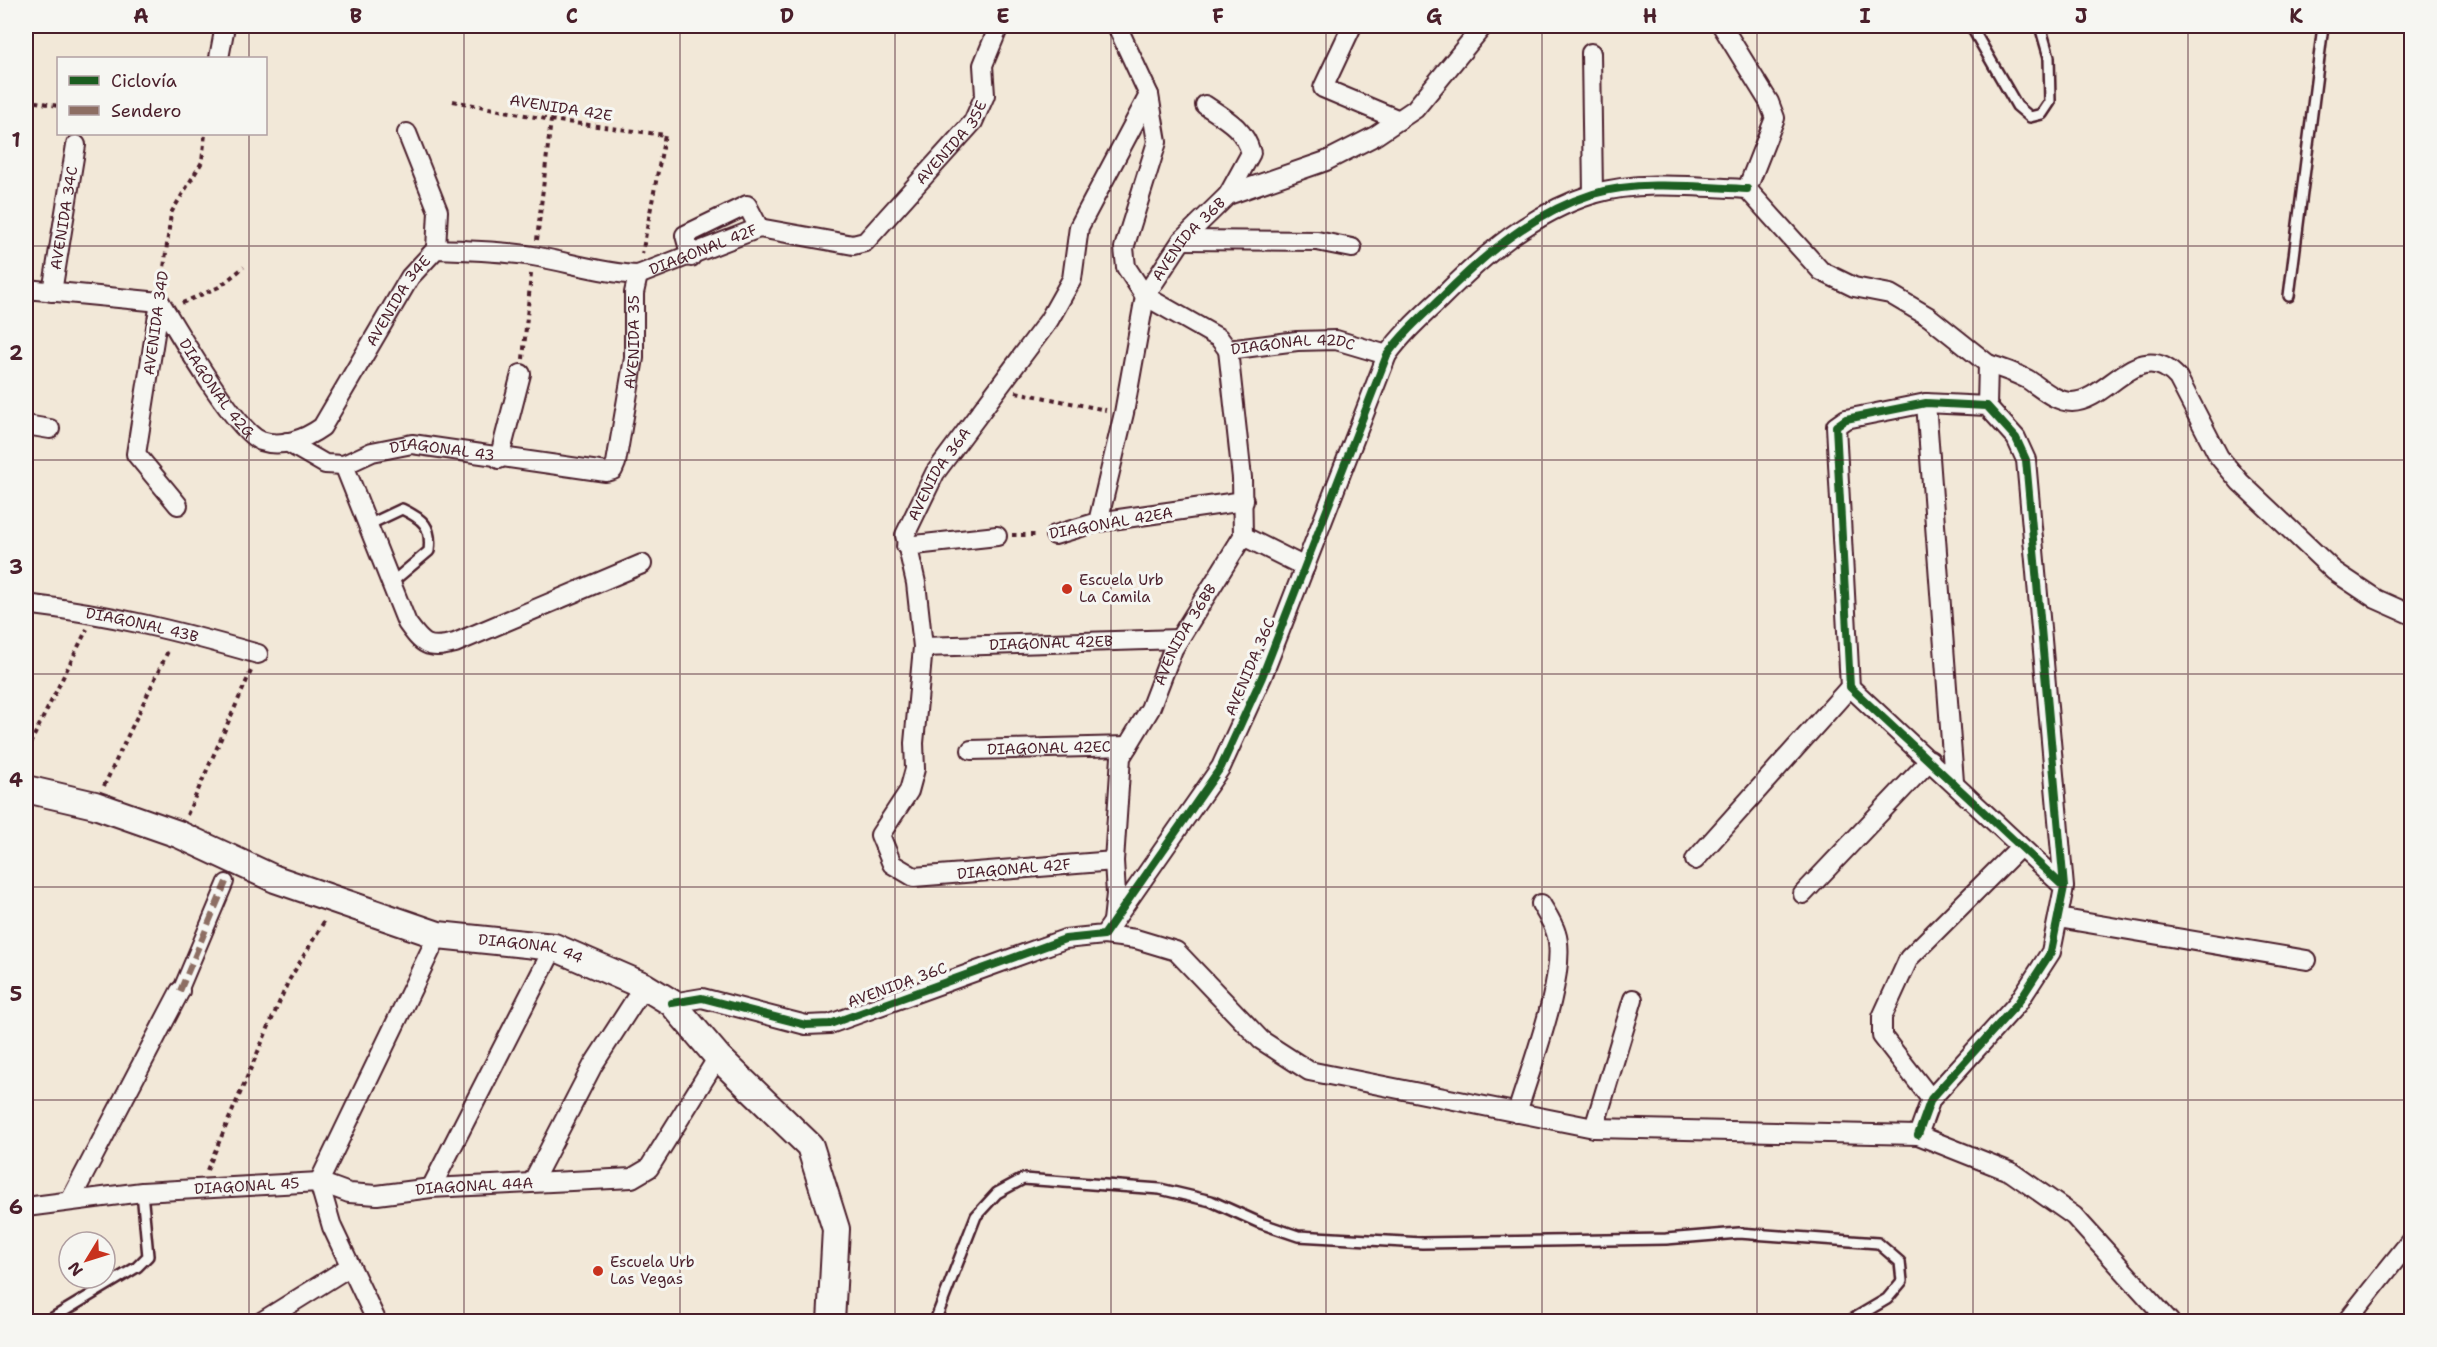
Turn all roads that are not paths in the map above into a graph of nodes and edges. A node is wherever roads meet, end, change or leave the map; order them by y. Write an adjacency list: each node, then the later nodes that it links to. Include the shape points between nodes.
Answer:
1 (225, 26): 11 (street)
2 (999, 26): 22 (street, AVENIDA 35E, via 983,65 986,95 973,123)
3 (1117, 26): 12 (street, DIAGONAL 42DC)
4 (1352, 26): 14 (street, via 1323,88)
5 (1483, 26): 14 (street, AVENIDA 36B, via 1414,109)
6 (1722, 26): 17 (street, via 1775,118)
7 (1971, 26): 8 (lane, via 2017,106 2030,117 2042,114 2050,102 2049,57)
8 (2040, 26)
9 (2323, 26): 30 (lane)
10 (1591, 53): 18 (street)
11 (219, 57)
12 (1149, 95): 29 (street, DIAGONAL 42DC, via 1157,142 1124,248 1126,267); 51 (street, AVENIDA 36A, via 1079,227 1072,279 1049,321 935,473 905,535)
13 (1205, 105): 19 (street, via 1238,127 1251,153)
14 (1399, 120): 19 (street, AVENIDA 36B, via 1326,161)
15 (407, 133): 24 (street, AVENIDA 34E, via 438,211)
16 (76, 145): 28 (street, AVENIDA 34C)
17 (1747, 189): 18 (street, AVENIDA 36C, via 1650,186); 34 (street, via 1821,272 1854,287 1890,294 1929,317)
18 (1593, 194): 33 (street, AVENIDA 36C, via 1530,223 1484,256 1399,338)
19 (1228, 195): 21 (street, AVENIDA 36B)
20 (759, 228): 22 (street, DIAGONAL 42F, via 853,245); 25 (street, DIAGONAL 42F); 25 (street, via 747,205 685,235)
21 (1182, 240): 23 (street, via 1317,242); 29 (street, AVENIDA 36B)
22 (865, 242)
23 (1352, 248)
24 (436, 249): 26 (street, DIAGONAL 42F, via 535,256); 40 (street, AVENIDA 34E, via 410,277 322,427 306,438)
25 (691, 257): 26 (street, DIAGONAL 42F)
26 (638, 275): 43 (street, AVENIDA 35, via 634,293 634,358 616,463 613,470)
27 (26, 289): 28 (street)
28 (52, 291): 31 (street)
29 (1145, 296): 32 (street, DIAGONAL 42DC, via 1219,338); 46 (street, AVENIDA 36B, via 1124,414)
30 (2289, 296)
31 (162, 307): 40 (street, DIAGONAL 42G, via 240,424 260,441); 45 (street, AVENIDA 34D, via 136,454)
32 (1228, 350): 33 (street, DIAGONAL 42DC, via 1336,340); 44 (street)
33 (1387, 355): 53 (street, AVENIDA 36C)
34 (1988, 364): 37 (street); 56 (street, via 2071,402 2089,397 2122,373 2140,366 2168,367 2178,378 2219,457 2240,482 2334,571 2376,599)
35 (521, 374): 41 (street)
36 (1926, 403): 37 (street); 60 (street, via 1846,419 1836,426); 64 (street)
37 (1987, 406): 71 (street, via 2016,438 2026,460)
38 (26, 425): 39 (street)
39 (50, 429)
40 (286, 442): 42 (street, via 325,464)
41 (499, 459): 42 (street, DIAGONAL 43, via 412,444 372,452); 43 (street, DIAGONAL 43)
42 (344, 465): 47 (street)
43 (606, 472)
44 (1244, 501): 46 (street, DIAGONAL 42EA); 50 (street)
45 (178, 506)
46 (1098, 522): 48 (street, DIAGONAL 42EA)
47 (368, 525): 54 (street); 54 (lane, via 402,509 420,517 431,535 429,551)
48 (1055, 534)
49 (997, 536): 51 (street)
50 (1243, 536): 53 (street); 57 (street, AVENIDA 36BB)
51 (906, 546): 58 (street, AVENIDA 36A, via 916,583)
52 (642, 564): 54 (street, via 437,648 421,642 407,623)
53 (1305, 567): 75 (street, AVENIDA 36C, via 1221,767)
54 (391, 583)
55 (26, 604): 59 (street, DIAGONAL 43B, via 95,612 178,630)
56 (2412, 615)
57 (1179, 639): 58 (street, DIAGONAL 42EB); 61 (street, AVENIDA 36BB, via 1150,710)
58 (923, 647): 69 (street, AVENIDA 36A, via 915,769 909,791 880,835 892,864)
59 (258, 654)
60 (1850, 687): 63 (street); 67 (street)
61 (1128, 746): 62 (street, DIAGONAL 42EC); 68 (street, AVENIDA 36BB, via 1121,758)
62 (971, 750)
63 (1930, 760): 64 (street); 72 (street)
64 (1954, 782): 66 (street)
65 (26, 789): 76 (main road, DIAGONAL 44, via 95,805 178,834 275,879)
66 (2020, 847): 71 (street); 84 (street, via 1909,958 1882,1017 1882,1036)
67 (1695, 860)
68 (1114, 861): 69 (street, DIAGONAL 42F); 75 (street, AVENIDA 36BB, via 1116,894)
69 (914, 877)
70 (226, 882): 80 (street)
71 (2064, 887): 74 (street)
72 (1803, 894)
73 (1541, 904): 85 (street, via 1557,933 1559,957 1556,983)
74 (2058, 918): 78 (street); 84 (street, via 2051,952 2018,1003)
75 (1109, 928): 82 (street, AVENIDA 36C, via 1065,939 830,1024 806,1025 702,998); 85 (street, via 1176,951 1261,1040 1309,1071)
76 (438, 935): 77 (main road, DIAGONAL 44); 89 (street)
77 (554, 947): 79 (main road, DIAGONAL 44); 90 (street)
78 (2307, 960)
79 (644, 986): 82 (main road, DIAGONAL 44); 88 (street, via 593,1065)
80 (180, 991): 92 (street)
81 (1633, 999): 86 (street)
82 (672, 1003): 83 (main road, DIAGONAL 44)
83 (718, 1057): 88 (street, DIAGONAL 44A, via 649,1168 632,1178); 97 (main road, DIAGONAL 44, via 810,1146 836,1229)
84 (1931, 1099): 87 (street)
85 (1517, 1113): 86 (street)
86 (1594, 1128): 87 (street)
87 (1918, 1135): 102 (street, via 2011,1172 2074,1216)
88 (533, 1181): 90 (street, DIAGONAL 44A)
89 (319, 1182): 90 (street, DIAGONAL 44A, via 364,1196); 91 (street, DIAGONAL 45); 95 (street, DIAGONAL 45)
90 (431, 1188)
91 (142, 1192): 92 (street, DIAGONAL 45); 98 (lane, via 148,1256 137,1267)
92 (70, 1201): 93 (street, DIAGONAL 45)
93 (26, 1207)
94 (2412, 1239): 103 (street)
95 (349, 1267): 99 (street); 100 (street, DIAGONAL 45)
96 (937, 1316): 101 (lane, via 976,1216 997,1193 1023,1179 1160,1189 1211,1201 1298,1236 1422,1243 1666,1239 1739,1233 1878,1243 1900,1262 1902,1281 1887,1299)
97 (827, 1319)
98 (46, 1322)
99 (261, 1322)
100 (377, 1322)
101 (1848, 1322)
102 (2170, 1322)
103 (2346, 1322)

